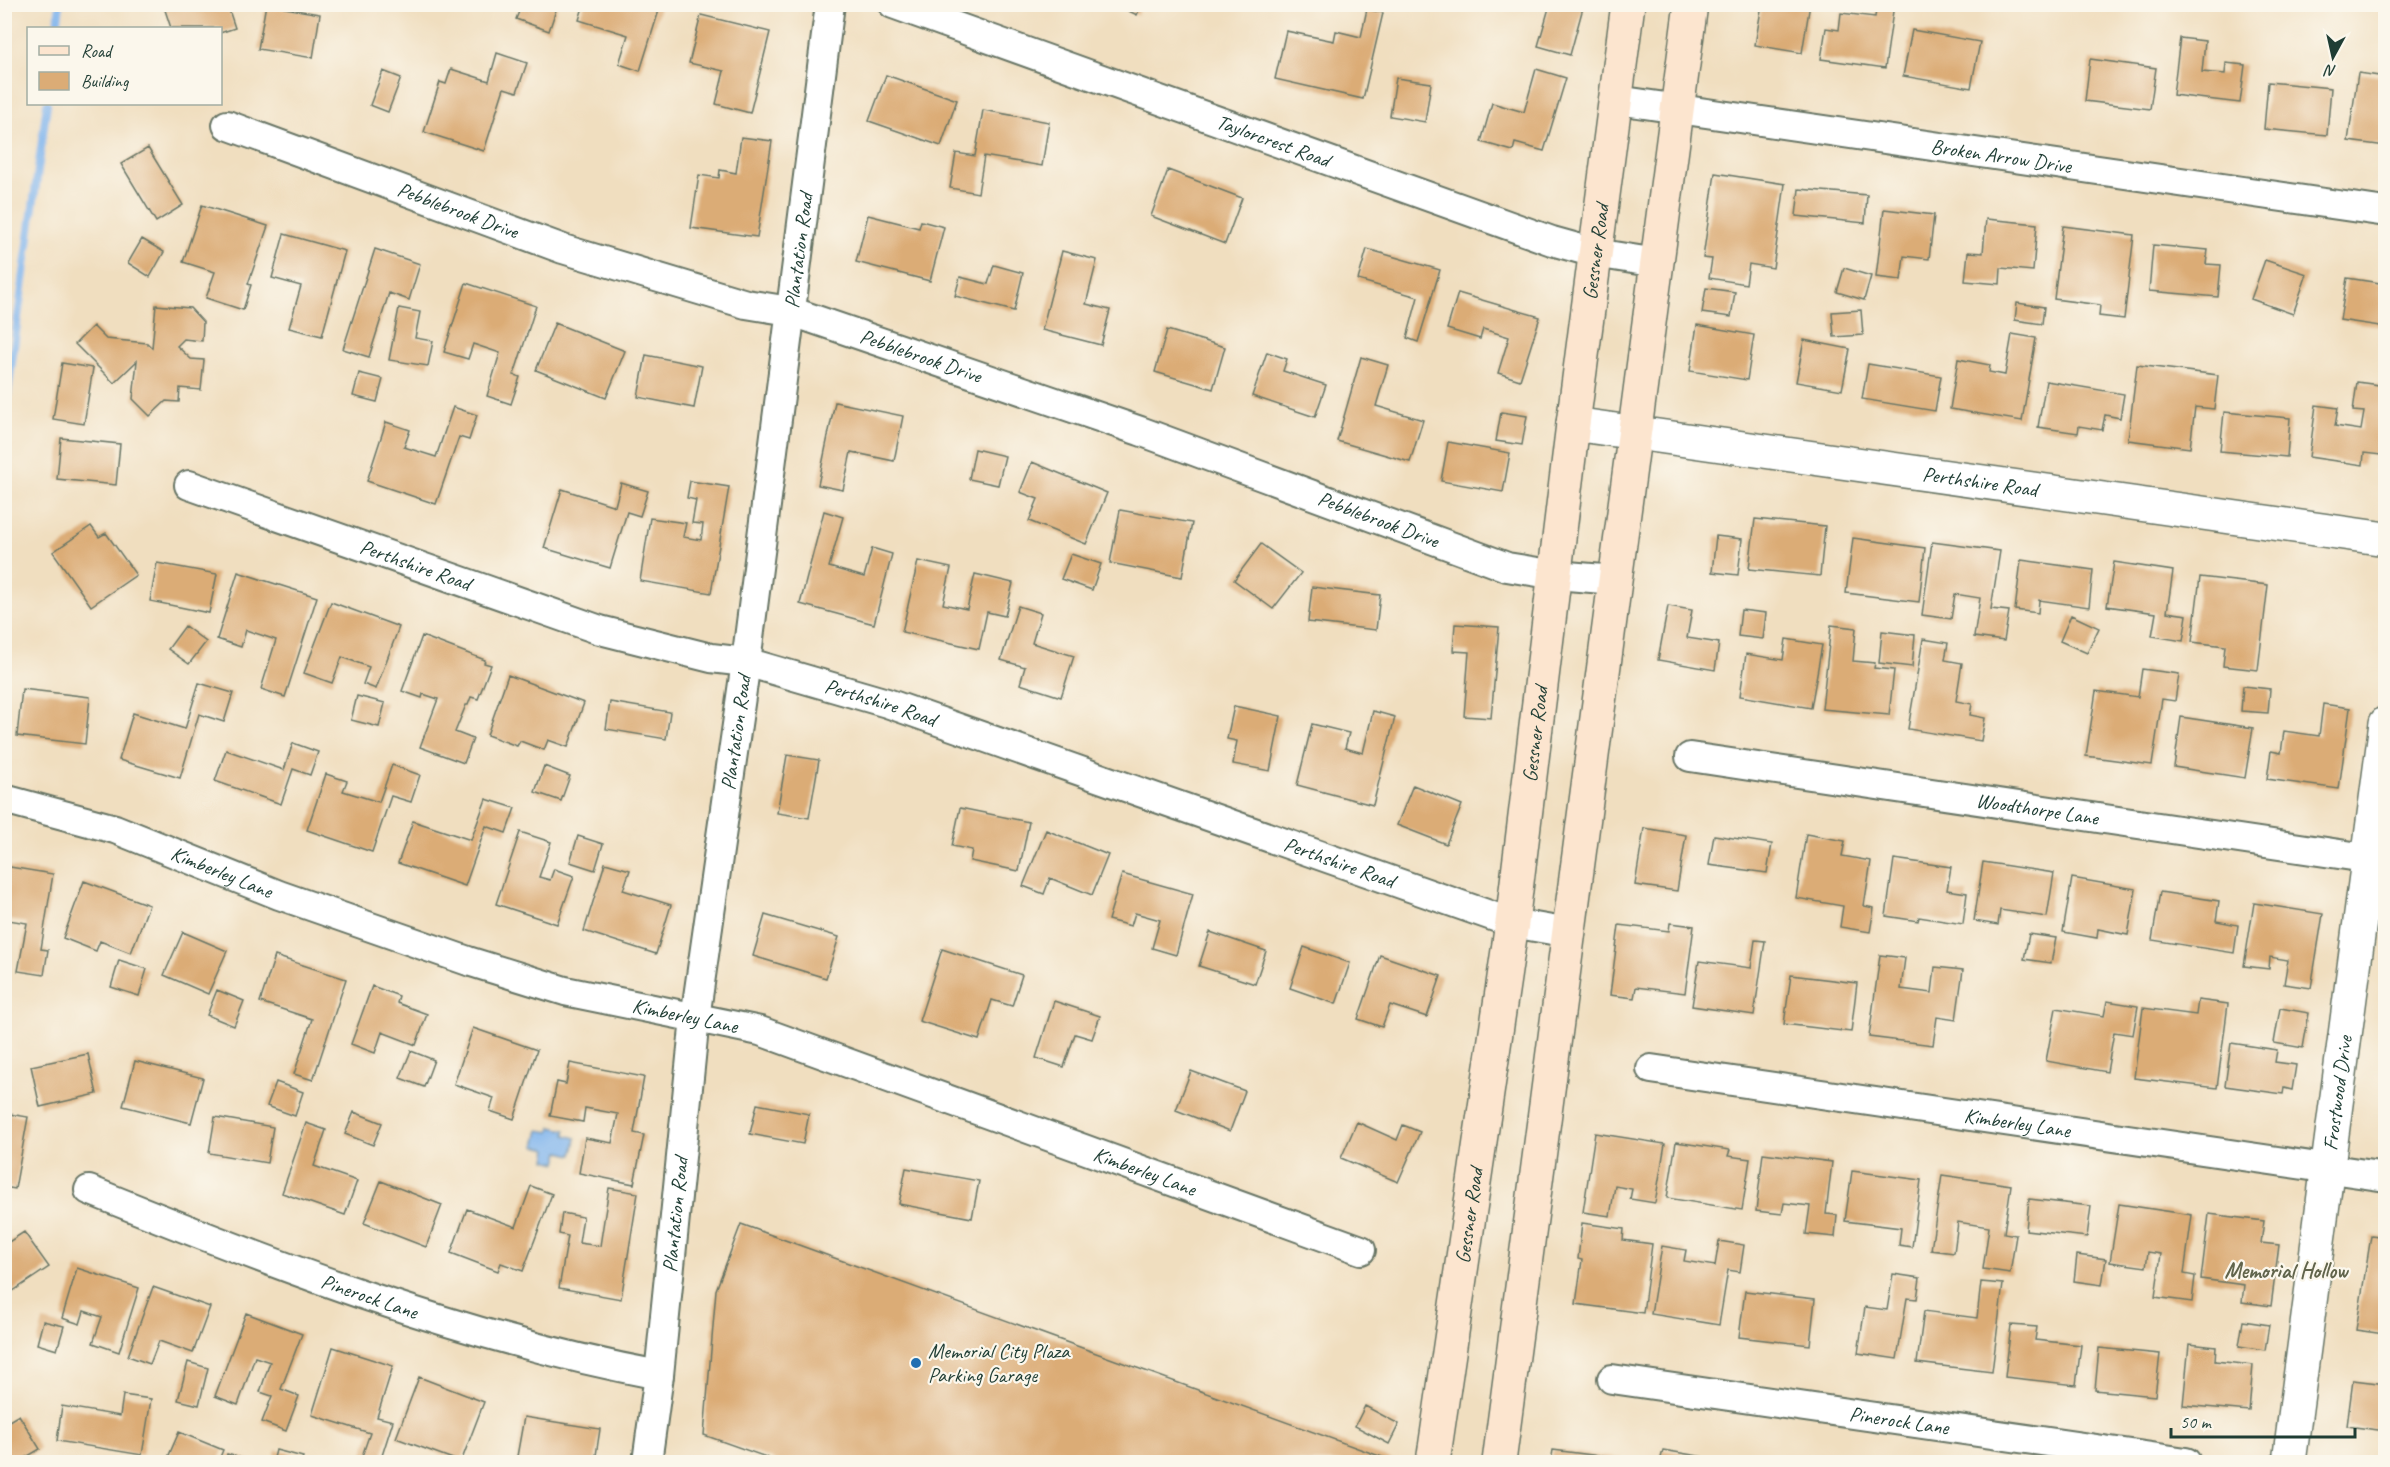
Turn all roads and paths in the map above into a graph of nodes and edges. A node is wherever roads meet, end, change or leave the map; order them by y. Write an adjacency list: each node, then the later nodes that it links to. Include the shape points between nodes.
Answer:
1 (830, 4): 11 (street, Plantation Road)
2 (893, 4): 9 (street, Taylorcrest Road, via 1552,241)
3 (1628, 4): 5 (main road, Gessner Road)
4 (1691, 4): 6 (main road)
5 (1617, 100): 6 (street, Broken Arrow Drive); 9 (main road, Gessner Road)
6 (1678, 109): 8 (street, Broken Arrow Drive); 10 (main road)
7 (227, 125): 11 (street, Pebblebrook Drive, via 563,249 746,304)
8 (2385, 212)
9 (1595, 253): 10 (street, Taylorcrest Road); 12 (main road, Gessner Road)
10 (1657, 263): 13 (main road)
11 (790, 312): 16 (street, Pebblebrook Drive, via 1140,431 1507,567); 18 (street, Plantation Road)
12 (1573, 424): 13 (street, Perthshire Road); 16 (main road, Gessner Road)
13 (1634, 433): 15 (street, Perthshire Road); 17 (main road)
14 (189, 484): 18 (street, Perthshire Road, via 600,630 711,658)
15 (2385, 539)
16 (1556, 575): 17 (street, Pebblebrook Drive); 23 (main road, Gessner Road)
17 (1615, 580): 24 (main road)
18 (746, 662): 23 (street, Perthshire Road, via 887,704); 25 (street, Plantation Road)
19 (2385, 723): 22 (street, Frostwood Drive)
20 (1690, 757): 22 (street, Woodthorpe Lane)
21 (4, 799): 25 (street, Kimberley Lane, via 115,829 279,895 468,961 565,991)
22 (2377, 859): 27 (street, Frostwood Drive)
23 (1512, 923): 24 (street, Perthshire Road); 34 (main road, Gessner Road)
24 (1569, 933): 35 (main road)
25 (695, 1018): 30 (street, Kimberley Lane, via 759,1031); 31 (street, Plantation Road)
26 (1651, 1069): 27 (street, Kimberley Lane)
27 (2327, 1167): 28 (street, Kimberley Lane); 37 (street, Frostwood Drive)
28 (2385, 1177)
29 (89, 1190): 31 (street, Pinerock Lane, via 335,1286 526,1344)
30 (1360, 1250)
31 (659, 1375): 33 (street, Plantation Road)
32 (1612, 1379): 36 (street, Pinerock Lane)
33 (647, 1462)
34 (1433, 1462)
35 (1499, 1462)
36 (2186, 1462)
37 (2289, 1462)

